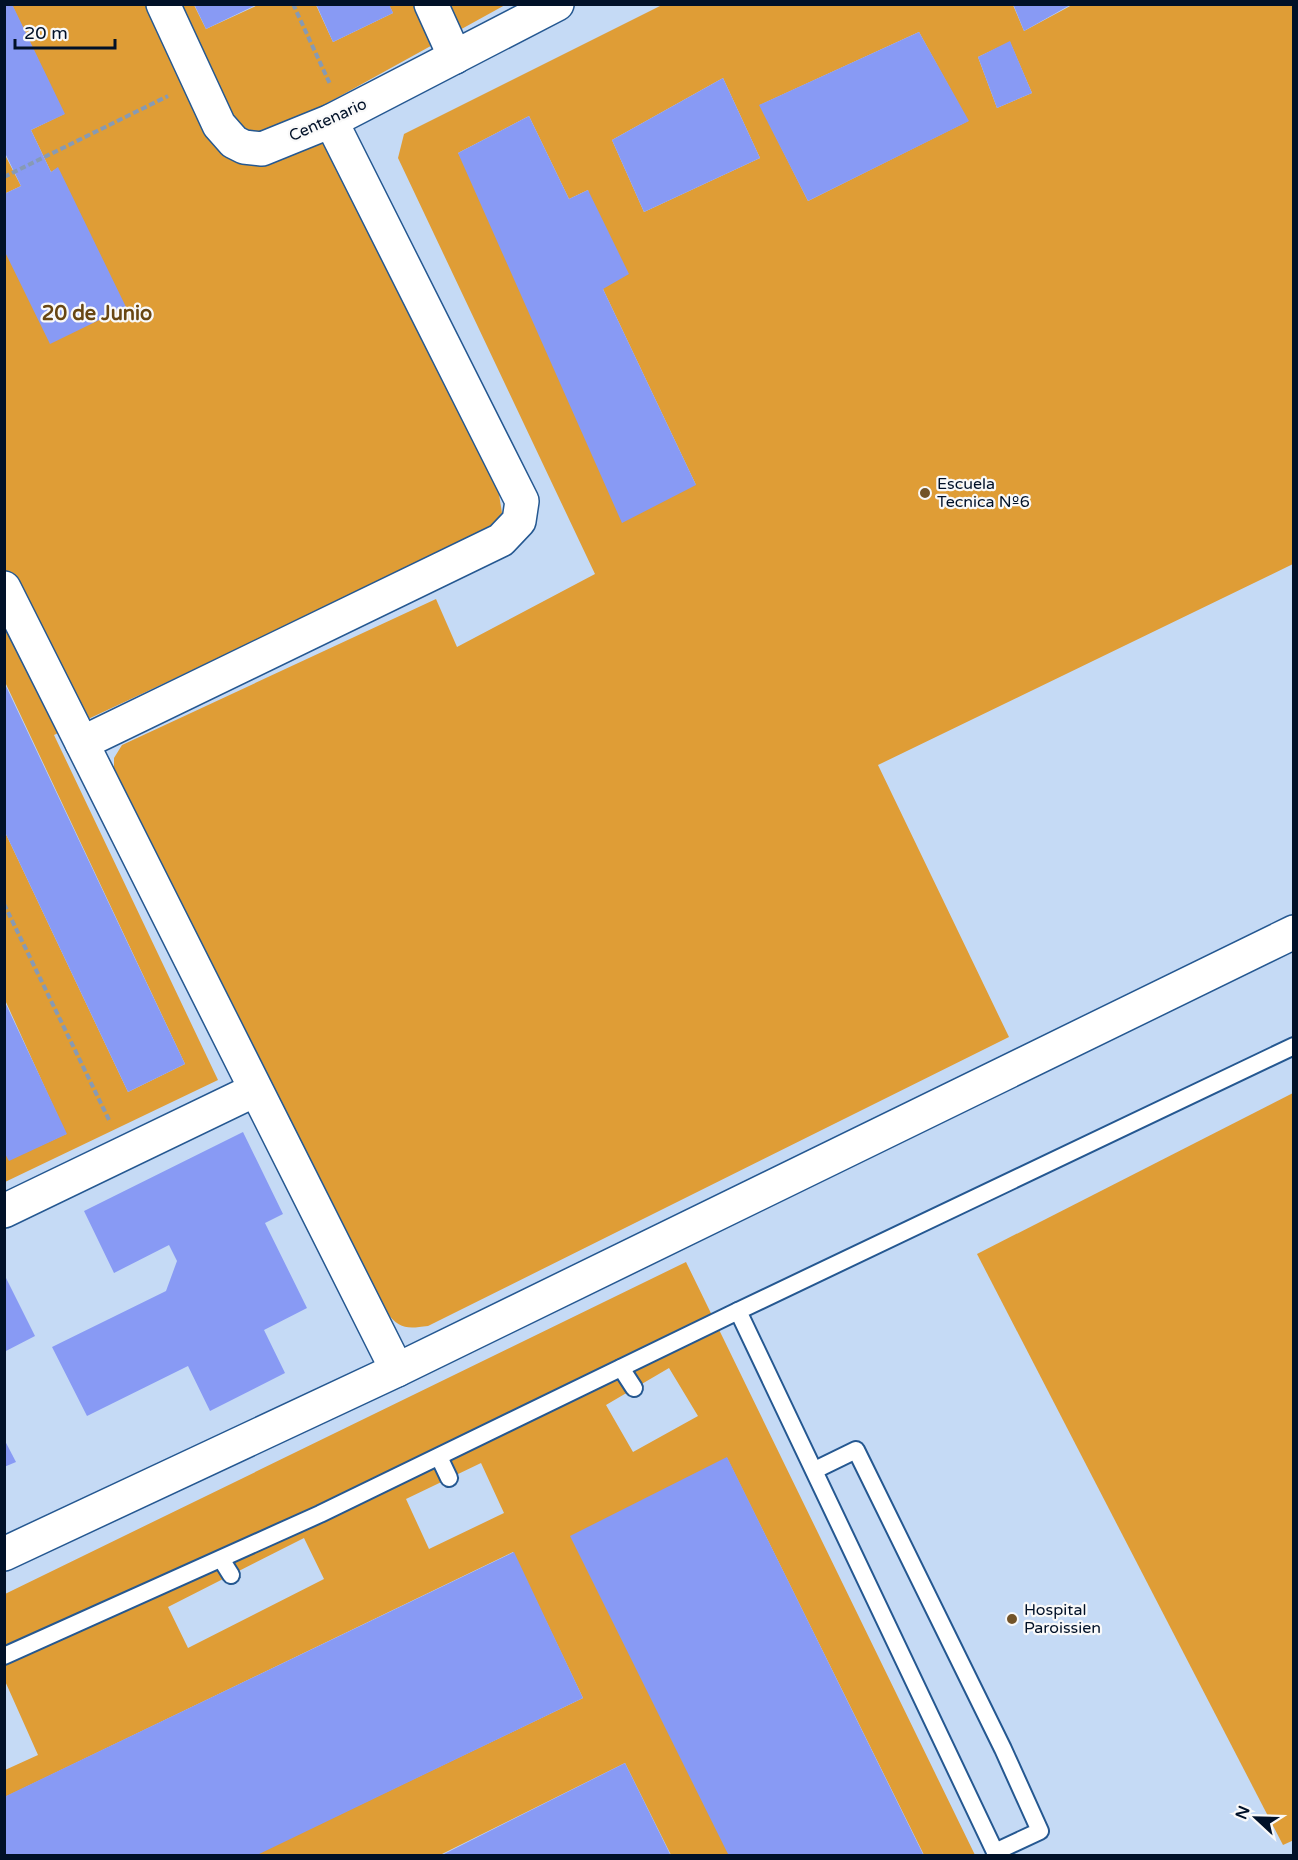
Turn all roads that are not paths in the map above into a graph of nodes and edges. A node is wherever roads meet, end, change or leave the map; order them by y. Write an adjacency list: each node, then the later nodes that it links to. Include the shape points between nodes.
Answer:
1 (163, 4): 5 (street, Centenario, via 219,125 234,142 262,149)
2 (431, 4): 4 (street)
3 (557, 4): 4 (street, Centenario)
4 (455, 57): 5 (street, Centenario)
5 (338, 118): 7 (street, via 522,501 519,521 501,540)
6 (4, 588): 7 (street)
7 (82, 743): 10 (street)
8 (1293, 932): 14 (street)
9 (1293, 1046): 12 (lane)
10 (255, 1090): 11 (street); 14 (street)
11 (5, 1209)
12 (738, 1311): 13 (lane); 17 (lane)
13 (621, 1368): 15 (lane); 16 (lane)
14 (398, 1370): 19 (street)
15 (634, 1388)
16 (439, 1457): 18 (lane); 20 (lane)
17 (815, 1470): 23 (lane); 23 (lane, via 855,1450 1003,1749 1040,1831)
18 (449, 1478)
19 (4, 1554)
20 (222, 1559): 21 (lane); 22 (lane)
21 (231, 1575)
22 (4, 1656)
23 (996, 1854)

